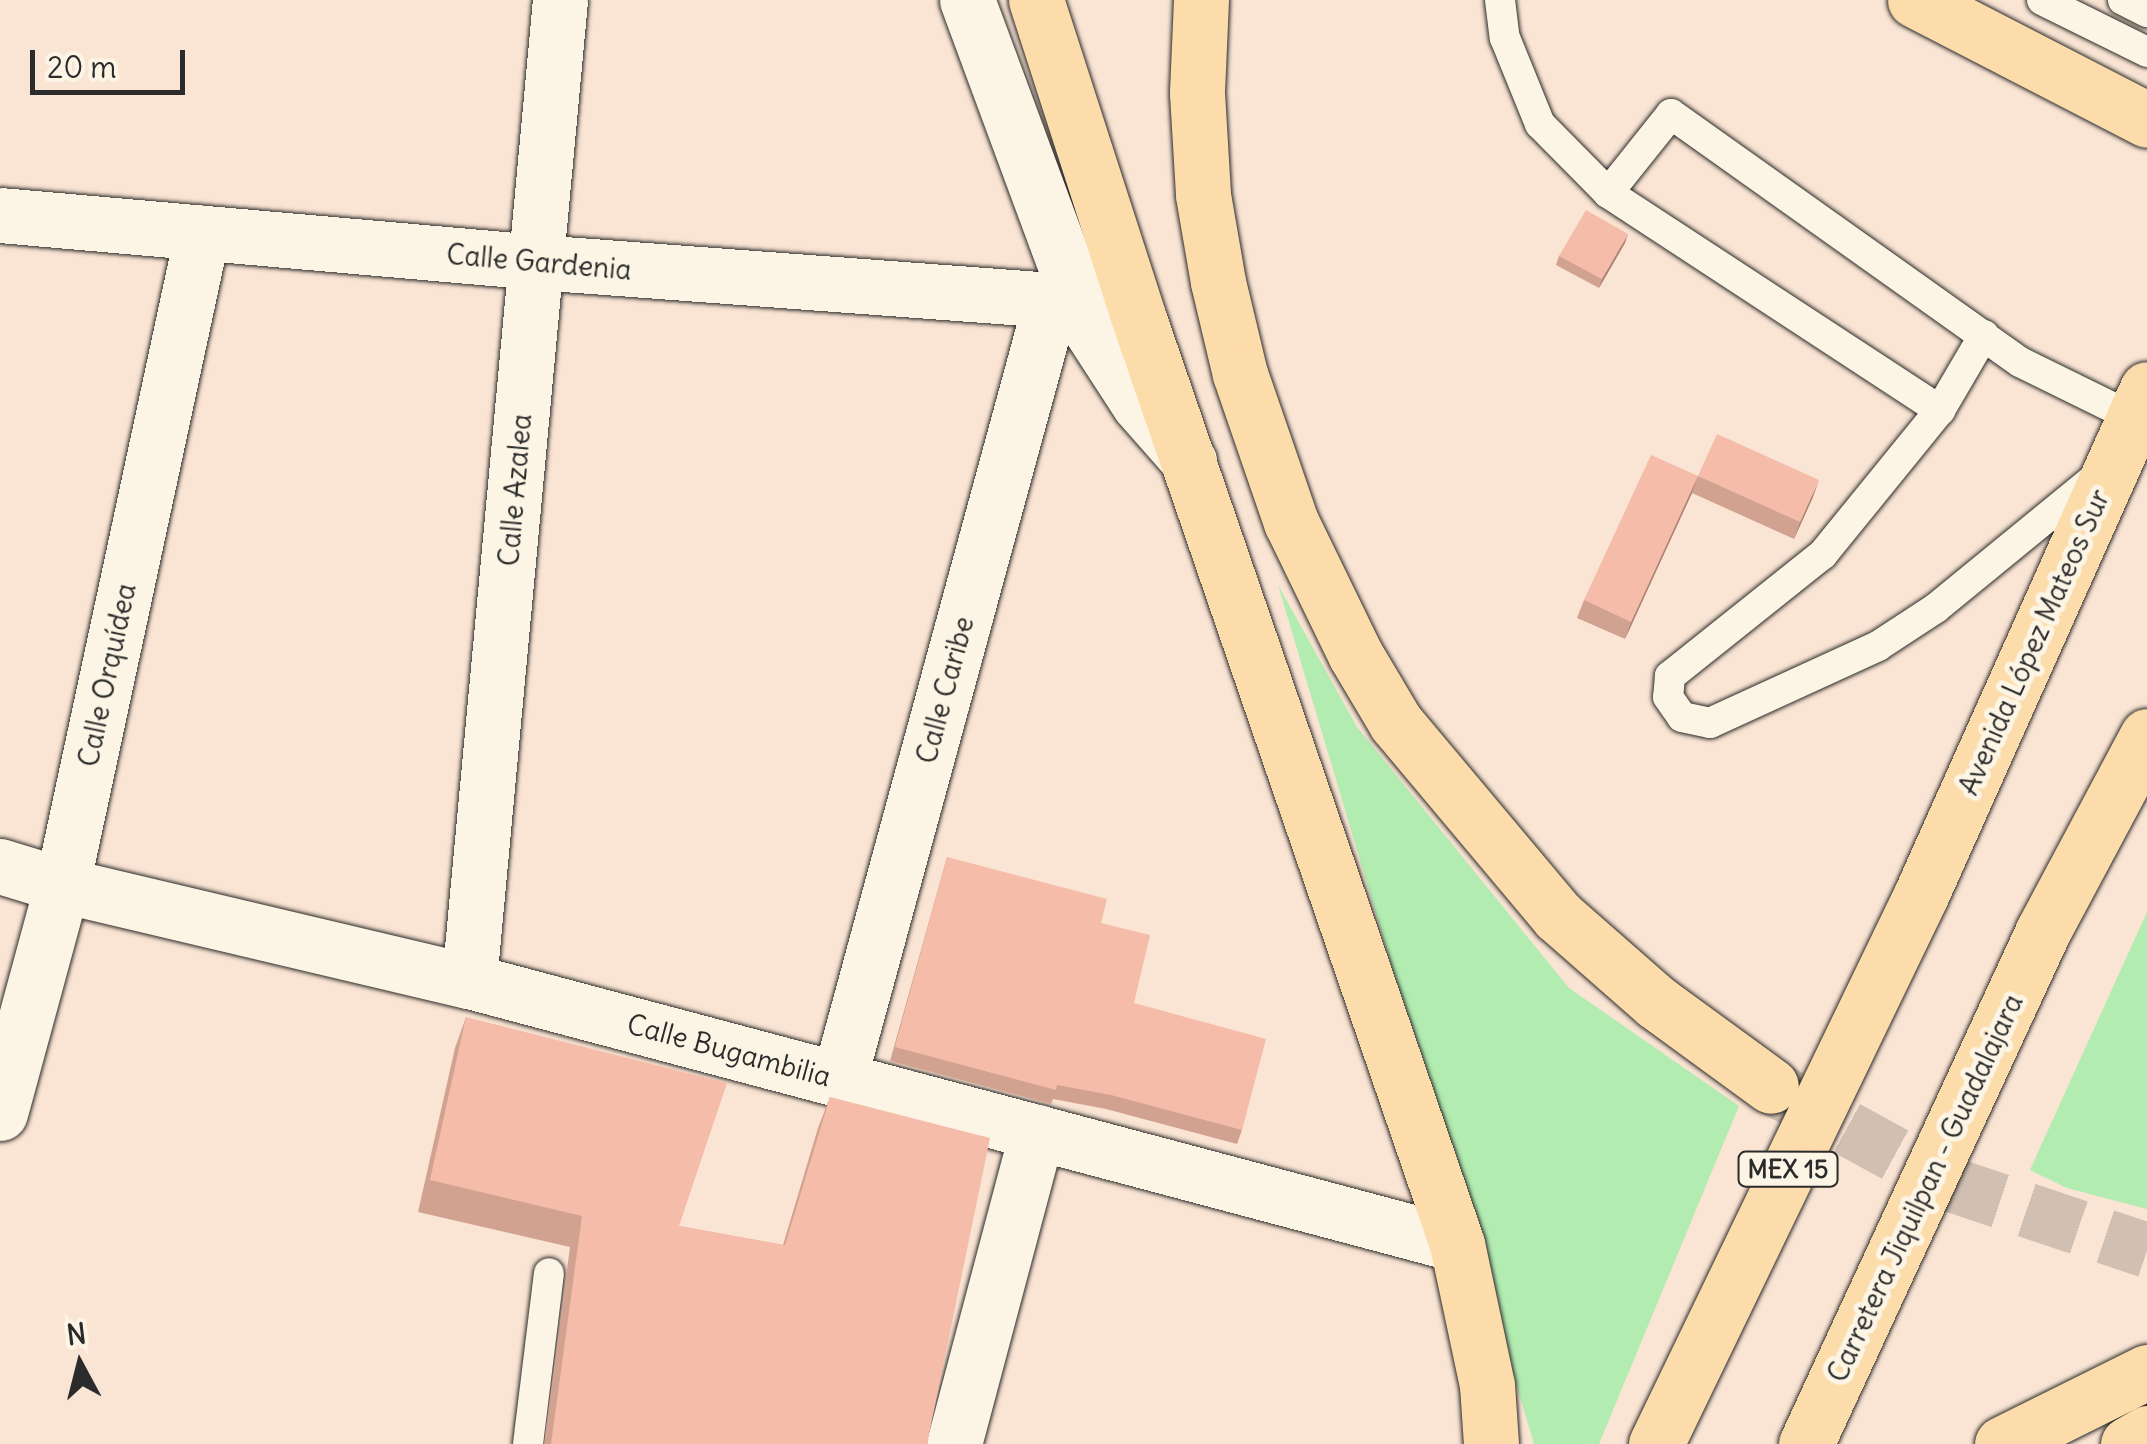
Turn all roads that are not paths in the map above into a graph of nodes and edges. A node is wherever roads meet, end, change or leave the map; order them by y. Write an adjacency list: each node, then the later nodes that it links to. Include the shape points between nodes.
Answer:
1 (560, 0): 15 (street, Calle Azalea)
2 (967, 0): 16 (street)
3 (1036, 0): 20 (highway)
4 (1201, 0): 26 (highway, via 1203,195 1218,282 1240,374 1291,522 1355,654 1396,723 1558,916 1656,1002)
5 (1500, 0): 12 (lane, via 1506,38 1540,124)
6 (1915, 0): 11 (highway)
7 (2042, 0): 10 (lane)
8 (2123, 0): 9 (lane)
9 (2147, 12)
10 (2147, 52)
11 (2143, 118)
12 (1608, 193): 17 (lane, via 1671,114); 18 (lane)
13 (0, 215): 14 (street, Calle Gardenia)
14 (202, 233): 15 (street, Calle Gardenia); 23 (street, Calle Orquídea)
15 (537, 262): 16 (street, Calle Gardenia); 24 (street, Calle Azalea)
16 (1065, 302): 20 (street); 25 (street, Calle Caribe)
17 (1984, 335): 18 (lane); 19 (lane)
18 (1940, 410): 19 (lane, via 1823,554 1670,676 1668,697 1682,716 1710,722 1878,646 1936,608)
19 (2132, 423): 36 (highway, Avenida López Mateos Sur / MEX 15, via 1921,895)
20 (1188, 461): 29 (highway)
21 (2147, 736): 37 (highway, Carretera Jiquilpan - Guadalajara, via 2043,932)
22 (0, 866): 23 (street, Calle Bugambilia)
23 (62, 885): 24 (street, Calle Bugambilia); 27 (street, Calle Orquídea)
24 (469, 981): 25 (street, Calle Bugambilia)
25 (839, 1079): 28 (street, Calle Bugambilia)
26 (1771, 1086)
27 (0, 1113)
28 (1037, 1132): 29 (street, Calle Bugambilia); 34 (street)
29 (1456, 1244): 35 (highway, via 1487,1384)
30 (549, 1273): 33 (lane)
31 (2147, 1372): 38 (highway)
32 (2147, 1433): 39 (highway)
33 (528, 1444)
34 (954, 1444)
35 (1491, 1444)
36 (1656, 1444)
37 (1806, 1444)
38 (2002, 1444)
39 (2128, 1444)

